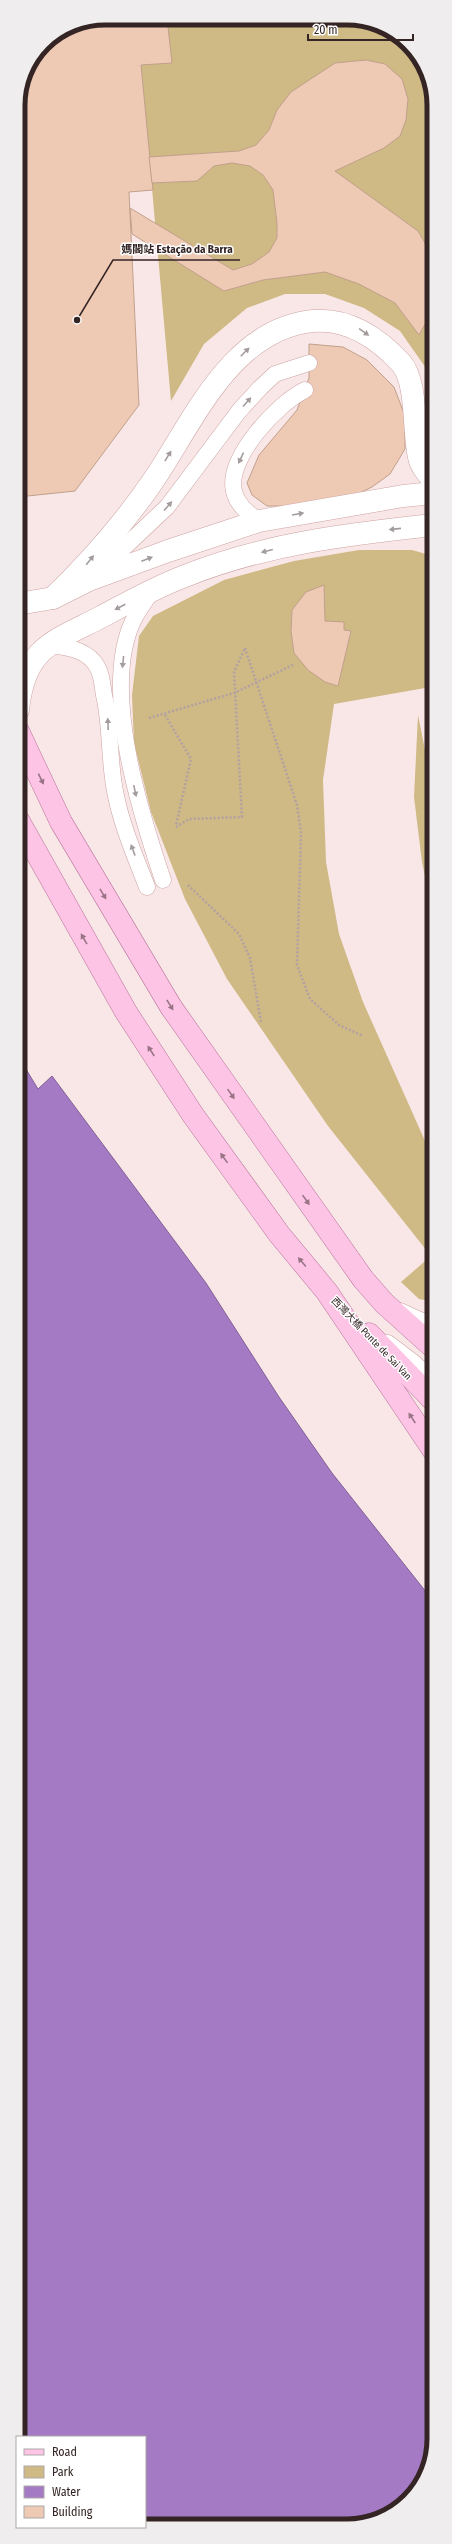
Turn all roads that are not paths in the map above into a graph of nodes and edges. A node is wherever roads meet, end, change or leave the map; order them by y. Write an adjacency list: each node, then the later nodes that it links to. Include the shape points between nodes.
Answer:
1 (309, 363): 7 (lane, one-way to 1, via 167,508 239,411 260,388 275,374)
2 (305, 390): 5 (lane, one-way to 5, via 282,404 249,443 240,460 233,481 234,490 246,512)
3 (427, 471): 9 (street, one-way to 3, via 80,572 146,490 187,423 218,382 253,345 270,332 296,323 327,320 358,328 383,345 403,365 412,396 419,458)
4 (427, 494): 5 (street, one-way to 4)
5 (259, 521): 7 (street, one-way to 5)
6 (427, 526): 8 (street, one-way to 8, via 363,533 268,550 216,565)
7 (89, 580): 9 (street)
8 (154, 589): 11 (street, one-way to 11); 15 (lane, one-way to 15, via 133,621 123,658 122,674 124,729 132,774 140,812)
9 (53, 598): 10 (street)
10 (25, 603)
11 (50, 645): 12 (street, via 38,654); 16 (lane, one-way to 11, via 124,825 115,792 109,752 108,712 102,677 94,663 83,652)
12 (25, 678)
13 (25, 747): 18 (main road, one-way to 18, via 61,822 171,1007 313,1211)
14 (25, 832): 17 (main road, one-way to 14, via 279,1234 189,1109 126,1012)
15 (162, 880)
16 (147, 887)
17 (327, 1292): 24 (main road, 西灣大橋 Ponte de Sai Van); 27 (main road, one-way to 17)
18 (384, 1303): 19 (lane, via 422,1322); 20 (main road)
19 (427, 1322)
20 (407, 1326): 21 (main road); 22 (main road); 23 (lane)
21 (427, 1336)
22 (427, 1342)
23 (427, 1346)
24 (413, 1371): 25 (lane); 26 (main road, 西灣大橋 Ponte de Sai Van)
25 (427, 1378)
26 (427, 1391)
27 (427, 1441)

